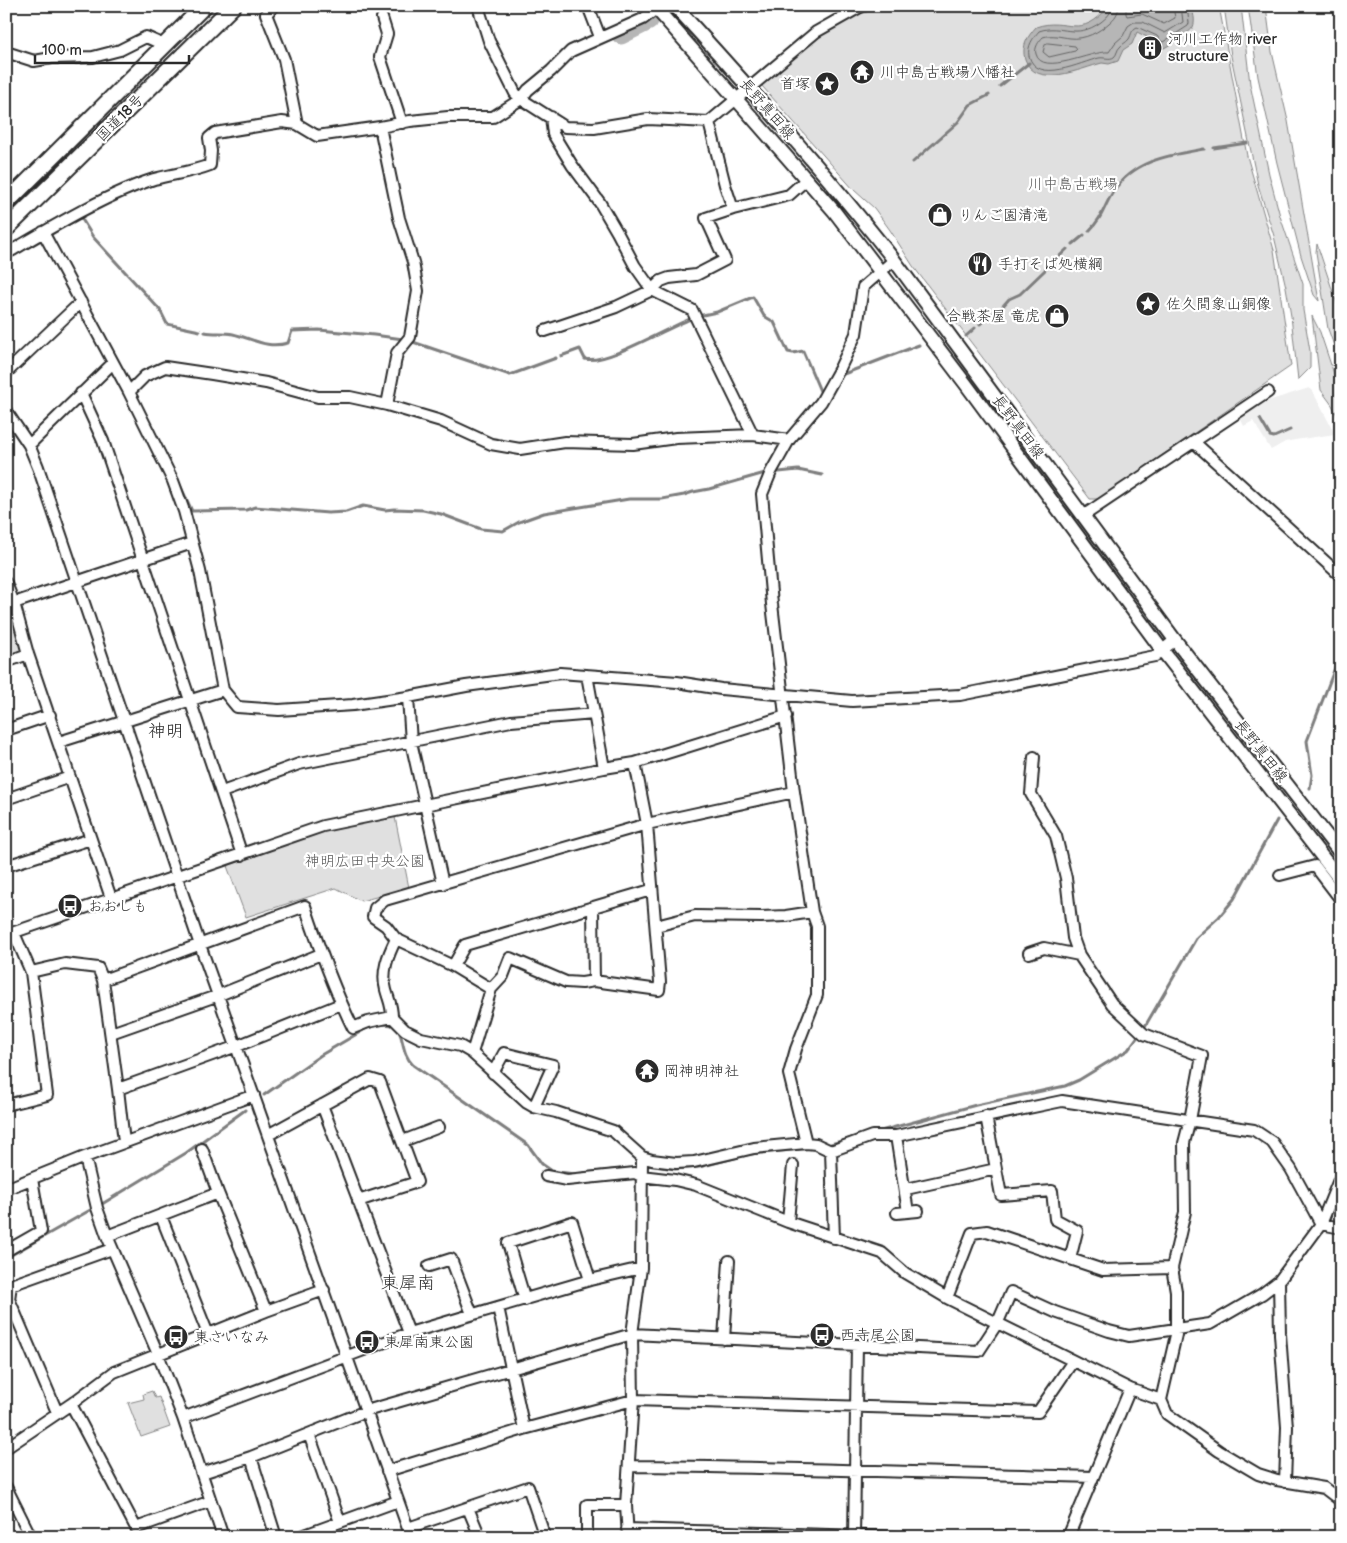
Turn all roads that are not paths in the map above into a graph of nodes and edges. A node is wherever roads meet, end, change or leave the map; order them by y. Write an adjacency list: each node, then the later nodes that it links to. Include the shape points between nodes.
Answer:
1 (204, 6): 11 (highway, 国道18号)
2 (233, 6): 24 (highway, 国道18号)
3 (274, 6): 19 (street, via 266,14 284,59)
4 (478, 6): 14 (street, via 489,41 515,93)
5 (588, 6): 10 (street)
6 (675, 6): 13 (main road, 長野真田線)
7 (862, 6): 13 (street, via 816,32)
8 (655, 8): 10 (street, via 643,19); 15 (main road, 長野真田線)
9 (382, 18): 18 (street, via 387,34 380,57)
10 (600, 37): 14 (street, via 570,51)
11 (164, 45): 12 (street, via 146,37 120,50 40,61); 22 (highway, 国道18号)
12 (6, 52)
13 (749, 88): 15 (street); 27 (main road, 長野真田線)
14 (521, 98): 16 (street); 18 (street, via 493,117 448,117)
15 (736, 98): 17 (street); 21 (main road, 長野真田線)
16 (551, 117): 17 (street, via 565,127 594,128 648,119); 29 (street, via 553,134 600,203)
17 (709, 122): 23 (street)
18 (402, 123): 20 (street)
19 (296, 124): 20 (street, via 317,136); 25 (street, via 282,122 216,133 209,138 210,165 154,180 110,198)
20 (380, 127): 37 (street, via 418,291 410,337 397,352)
21 (807, 179): 23 (street, via 789,195); 28 (main road, 長野真田線)
22 (6, 203)
23 (733, 209): 29 (street, via 706,218 725,260 696,275 661,281)
24 (6, 230)
25 (44, 232): 26 (street, via 11,251); 30 (street)
26 (6, 248)
27 (894, 260): 28 (street); 43 (main road, 長野真田線)
28 (880, 270): 40 (street, via 863,286 856,334 835,377 821,402); 51 (main road, 長野真田線)
29 (652, 290): 31 (street, via 616,307); 39 (street, via 692,310)
30 (82, 302): 32 (street); 33 (street)
31 (544, 331)
32 (113, 363): 34 (street); 36 (street)
33 (6, 373)
34 (129, 392): 37 (street, via 145,376 166,367 266,382 318,397 350,398); 44 (street, via 173,481)
35 (1268, 392): 41 (street)
36 (81, 393): 42 (street); 45 (street, via 103,441)
37 (387, 405): 39 (street, via 440,421 491,444 520,449 565,442 633,444 676,438)
38 (6, 411): 42 (street)
39 (753, 435): 40 (street)
40 (789, 440): 56 (street, via 762,494)
41 (1194, 442): 43 (street); 46 (street)
42 (29, 445): 47 (street)
43 (1083, 516): 50 (main road, 長野真田線)
44 (192, 543): 45 (street); 55 (street)
45 (143, 560): 47 (street); 58 (street)
46 (1341, 576)
47 (78, 581): 49 (street); 62 (street)
48 (6, 583): 49 (street)
49 (14, 603): 52 (street)
50 (1175, 640): 51 (street); 76 (main road, 長野真田線)
51 (1162, 650): 56 (street, via 1155,656 960,695 852,701); 78 (main road, 長野真田線)
52 (28, 654): 53 (street); 60 (street)
53 (6, 662)
54 (587, 675): 56 (street); 57 (street, via 560,673); 59 (street)
55 (223, 690): 57 (street, via 237,707 279,710 354,705); 58 (street)
56 (783, 694): 61 (street)
57 (408, 697): 65 (street)
58 (190, 699): 62 (street); 70 (street)
59 (594, 714): 65 (street, via 511,721); 68 (street)
60 (50, 715): 63 (street); 64 (street)
61 (786, 716): 67 (street); 71 (street)
62 (124, 721): 64 (street); 81 (street)
63 (6, 730)
64 (59, 742): 69 (street)
65 (411, 742): 70 (street, via 299,764); 73 (street)
66 (1034, 757): 95 (street, via 1031,794 1056,836 1066,878 1073,938)
67 (635, 763): 68 (street); 74 (street)
68 (604, 768): 73 (street)
69 (70, 777): 72 (street); 75 (street)
70 (222, 792): 77 (street)
71 (794, 792): 74 (street); 88 (street)
72 (6, 799)
73 (425, 806): 77 (street, via 323,826); 83 (street)
74 (647, 824): 83 (street); 84 (street)
75 (91, 839): 79 (street); 85 (street)
76 (1341, 854)
77 (242, 855): 81 (street)
78 (1319, 863): 80 (street); 82 (main road, 長野真田線); 86 (street)
79 (6, 866)
80 (1280, 875)
81 (177, 877): 85 (street); 92 (street)
82 (1341, 881)
83 (443, 884): 91 (street, via 385,900 375,908 373,917)
84 (652, 890): 87 (street); 89 (street)
85 (111, 898): 90 (street)
86 (1341, 900)
87 (593, 908): 96 (street, via 465,946); 99 (street)
88 (812, 912): 89 (street, via 762,918 695,916); 120 (street, via 817,926 817,996 789,1074)
89 (656, 926): 99 (street, via 659,990)
90 (10, 934): 97 (street)
91 (396, 939): 96 (street); 103 (street, via 385,968 385,988 392,1006)
92 (200, 944): 94 (street, via 305,906); 98 (street); 101 (street)
93 (1029, 953): 95 (street, via 1044,948)
94 (321, 954): 101 (street); 102 (street)
95 (1079, 956): 114 (street, via 1112,1004 1142,1032 1202,1056)
96 (453, 966): 100 (street)
97 (31, 972): 98 (street, via 65,964 98,968); 110 (street, via 47,1095)
98 (103, 980): 104 (street)
99 (594, 981): 100 (street, via 566,982 510,958 503,976)
100 (491, 989): 106 (street)
101 (218, 994): 104 (street); 105 (street)
102 (341, 1004): 103 (street, via 353,1028); 105 (street)
103 (392, 1018): 106 (street, via 421,1038 460,1046)
104 (111, 1033): 108 (street)
105 (237, 1046): 108 (street); 109 (street)
106 (472, 1053): 107 (street)
107 (492, 1073): 112 (street); 112 (street, via 504,1053 553,1065)
108 (118, 1089): 119 (street)
109 (254, 1095): 116 (street); 119 (street)
110 (6, 1105)
111 (322, 1106): 116 (street); 118 (street, via 370,1079 380,1082); 134 (street)
112 (534, 1107): 124 (street, via 613,1131)
113 (986, 1116): 114 (street, via 1062,1101); 117 (street); 126 (street)
114 (1190, 1120): 138 (street, via 1254,1130 1272,1142); 148 (street, via 1184,1142 1185,1212)
115 (439, 1127): 118 (street)
116 (268, 1135): 151 (street)
117 (896, 1136): 122 (street, via 872,1136); 132 (street)
118 (403, 1141): 134 (street, via 417,1182)
119 (124, 1142): 123 (street)
120 (806, 1143): 122 (street); 124 (street, via 754,1148 685,1163)
121 (202, 1149): 133 (street)
122 (831, 1151): 141 (street)
123 (84, 1157): 130 (street); 140 (street)
124 (642, 1157): 128 (street)
125 (793, 1166): 137 (street)
126 (996, 1169): 132 (street); 144 (street, via 1001,1195 1052,1191 1055,1219 1077,1231)
127 (546, 1176): 128 (street, via 567,1180 635,1173)
128 (641, 1176): 137 (street, via 696,1185); 147 (street)
129 (1341, 1176): 138 (street)
130 (32, 1179): 131 (street); 143 (street, via 41,1231)
131 (6, 1189)
132 (906, 1189): 135 (street, via 913,1211)
133 (218, 1194): 136 (street); 156 (street)
134 (358, 1202): 160 (street)
135 (897, 1213)
136 (161, 1216): 140 (street); 161 (street)
137 (788, 1222): 141 (street)
138 (1321, 1224): 139 (street); 150 (street)
139 (1341, 1228)
140 (107, 1236): 142 (street)
141 (834, 1238): 152 (street, via 882,1253 905,1273)
142 (112, 1249): 153 (street, via 11,1285); 165 (street)
143 (6, 1251)
144 (1070, 1259): 148 (street, via 1103,1270); 152 (street, via 987,1231 972,1233)
145 (728, 1261): 163 (street)
146 (429, 1266): 157 (street, via 451,1259)
147 (641, 1268): 149 (street); 162 (street)
148 (1172, 1268): 159 (street)
149 (590, 1280): 154 (street); 154 (street, via 572,1222 508,1243)
150 (1279, 1281): 159 (street, via 1210,1324); 186 (street, via 1288,1427)
151 (324, 1290): 156 (street); 166 (street)
152 (947, 1298): 158 (street)
153 (8, 1300): 175 (street)
154 (525, 1300): 155 (street)
155 (498, 1307): 157 (street); 168 (street)
156 (266, 1311): 161 (street)
157 (472, 1314): 160 (street)
158 (998, 1322): 159 (street, via 1012,1292 1055,1312 1129,1336); 164 (street, via 979,1351); 167 (street)
159 (1176, 1329): 171 (street)
160 (409, 1333): 166 (street)
161 (208, 1334): 165 (street)
162 (632, 1334): 163 (street); 168 (street); 170 (street)
163 (724, 1339): 164 (street)
164 (857, 1345): 173 (street)
165 (158, 1354): 172 (street, via 114,1372); 176 (street)
166 (346, 1356): 174 (street); 176 (street)
167 (1072, 1361): 169 (street); 173 (street, via 1038,1412)
168 (512, 1368): 174 (street); 177 (street)
169 (1130, 1389): 171 (street); 185 (street)
170 (632, 1400): 173 (street); 177 (street); 181 (street)
171 (1161, 1400): 186 (street, via 1167,1414 1219,1451 1258,1474)
172 (71, 1404): 175 (street); 190 (street, via 136,1528)
173 (856, 1407): 183 (street)
174 (366, 1411): 178 (street); 182 (street)
175 (57, 1412): 179 (street)
176 (183, 1418): 184 (street)
177 (524, 1429): 182 (street)
178 (309, 1434): 180 (street); 193 (street)
179 (6, 1448)
180 (250, 1457): 184 (street); 200 (street)
181 (628, 1466): 183 (street, via 753,1466); 191 (street)
182 (387, 1471): 188 (street)
183 (855, 1471): 185 (street); 197 (street)
184 (202, 1473): 190 (street)
185 (1093, 1477): 206 (street)
186 (1285, 1482): 189 (street, via 1324,1488)
187 (6, 1487): 198 (street)
188 (398, 1501): 193 (street); 194 (street)
189 (1341, 1501)
190 (211, 1502): 199 (street)
191 (626, 1505): 195 (street); 204 (street, via 587,1505)
192 (468, 1508): 194 (street); 202 (street); 203 (street, via 528,1487)
193 (340, 1522): 201 (street)
194 (410, 1532)
195 (627, 1533): 197 (street)
196 (1341, 1534): 207 (street)
197 (854, 1536): 205 (street)
198 (31, 1537)
199 (224, 1537)
200 (276, 1537)
201 (299, 1537)
202 (480, 1537)
203 (546, 1537)
204 (587, 1537)
205 (895, 1537)
206 (1068, 1537)
207 (1336, 1537)

